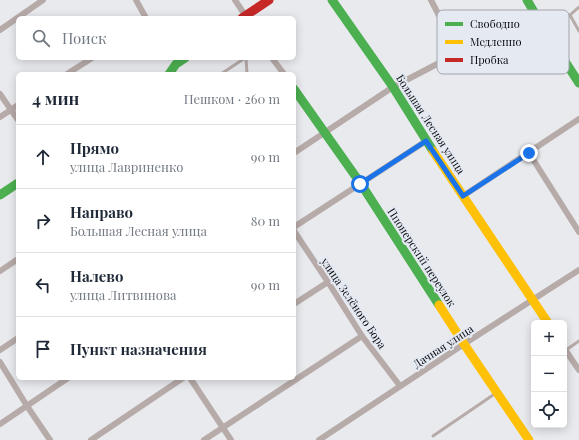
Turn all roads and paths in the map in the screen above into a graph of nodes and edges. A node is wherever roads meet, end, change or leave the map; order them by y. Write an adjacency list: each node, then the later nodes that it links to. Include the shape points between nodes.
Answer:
1 (43, 0): 12 (street)
2 (136, 0): 13 (street)
3 (235, 0): 14 (street)
4 (269, 0): 15 (street)
5 (332, 0): 32 (street, Большая Лесная улица)
6 (431, 0): 10 (street)
7 (527, 0): 9 (street)
8 (579, 7): 11 (lane)
9 (532, 10)
10 (437, 12)
11 (570, 15): 18 (lane)
12 (20, 16)
13 (145, 16)
14 (244, 16)
15 (246, 16)
16 (16, 19): 17 (street)
17 (0, 30)
18 (579, 32)
19 (89, 60): 26 (street)
20 (243, 60): 28 (lane)
21 (246, 60): 29 (lane)
22 (274, 60): 30 (street)
23 (174, 61): 27 (street)
24 (437, 64): 32 (street)
25 (569, 68): 31 (street)
26 (70, 72)
27 (170, 72)
28 (224, 72)
29 (247, 72)
30 (282, 72)
31 (579, 83)
32 (394, 87): 40 (street); 41 (street, Большая Лесная улица)
33 (296, 92): 40 (street, Пионерский переулок)
34 (0, 94): 36 (street)
35 (16, 106): 36 (street)
36 (11, 110): 37 (street); 38 (street)
37 (0, 117)
38 (16, 117)
39 (579, 119): 43 (street)
40 (325, 132): 42 (street); 45 (street, Пионерский переулок)
41 (426, 141): 45 (street); 47 (street, Большая Лесная улица)
42 (296, 152)
43 (529, 153): 47 (street); 49 (street)
44 (16, 184): 46 (street)
45 (360, 184): 48 (street); 61 (street, Пионерский переулок)
46 (0, 196)
47 (463, 196): 55 (street, Большая Лесная улица)
48 (296, 226)
49 (579, 232)
50 (296, 233): 54 (street, улица Зелёного Бора)
51 (16, 260): 53 (street)
52 (579, 270): 55 (street, Дачная улица)
53 (0, 271)
54 (328, 282): 56 (street); 58 (street, улица Зелёного Бора)
55 (532, 300): 57 (street, Большая Лесная улица); 61 (street, Дачная улица)
56 (296, 303)
57 (546, 320)
58 (362, 336): 67 (street); 72 (street, улица Зелёного Бора)
59 (16, 339): 63 (street)
60 (579, 341): 62 (lane)
61 (464, 344): 72 (street, Дачная улица); 73 (street, Пионерский переулок)
62 (567, 348)
63 (0, 350)
64 (567, 352): 66 (street)
65 (0, 362): 74 (street)
66 (579, 370)
67 (296, 379)
68 (65, 380): 74 (street)
69 (180, 380): 79 (street)
70 (191, 380): 76 (street)
71 (295, 380): 76 (street)
72 (400, 386): 82 (street, Дачная улица)
73 (497, 392): 77 (lane); 83 (street, Пионерский переулок)
74 (27, 406): 75 (street); 78 (street)
75 (0, 424)
76 (223, 427): 80 (street); 81 (street)
77 (433, 436)
78 (50, 440)
79 (91, 440)
80 (204, 440)
81 (231, 440)
82 (319, 440)
83 (529, 440)

